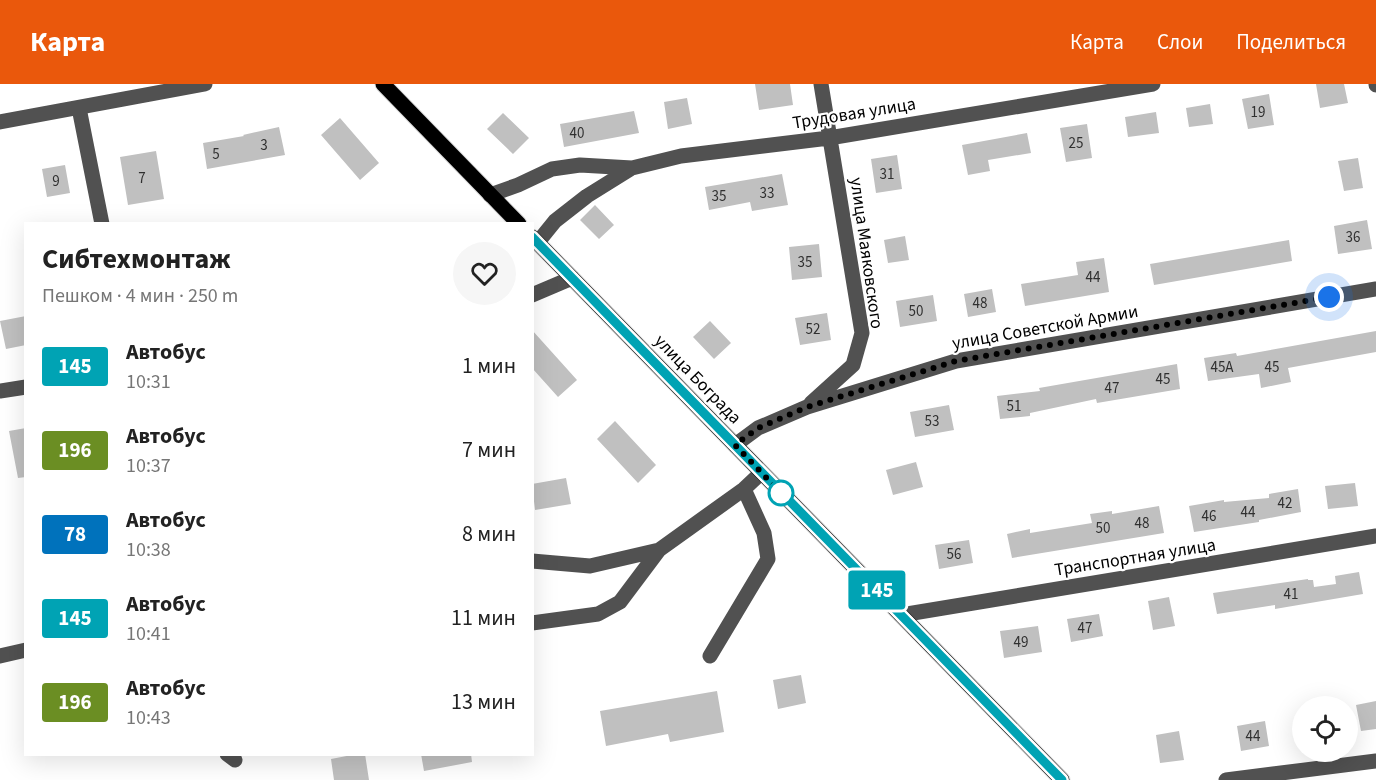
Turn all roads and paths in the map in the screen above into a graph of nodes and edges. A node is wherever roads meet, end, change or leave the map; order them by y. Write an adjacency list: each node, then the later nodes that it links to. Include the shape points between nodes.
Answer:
1 (205, 84): 5 (street)
2 (383, 84): 9 (main road)
3 (821, 84): 7 (street, улица Маяковского)
4 (1153, 84): 7 (street, Трудовая улица)
5 (79, 108): 6 (street); 10 (street)
6 (0, 122)
7 (829, 138): 8 (street, Трудовая улица, via 681,156); 18 (street, улица Маяковского, via 862,333 853,365)
8 (632, 168): 9 (street, Трудовая улица, via 580,165 552,169); 12 (street, Трудовая улица, via 587,196)
9 (490, 195): 11 (main road)
10 (102, 222)
11 (517, 222)
12 (535, 240): 13 (main road, улица Бограда)
13 (572, 278): 15 (street); 19 (main road, улица Бограда)
14 (1376, 289): 18 (street, улица Советской Армии, via 956,361)
15 (534, 294)
16 (24, 387): 17 (street)
17 (0, 391)
18 (807, 407): 19 (street, улица Советской Армии, via 758,428)
19 (735, 445): 20 (main road, улица Бограда)
20 (761, 472): 21 (street); 25 (main road, улица Бограда)
21 (744, 489): 23 (street); 29 (street, via 764,533 768,559)
22 (1376, 536): 25 (street, Транспортная улица)
23 (659, 550): 24 (street, via 590,566); 26 (street, via 620,602 598,614)
24 (534, 561)
25 (901, 615): 31 (main road, улица Бограда)
26 (534, 623)
27 (24, 650): 28 (street)
28 (0, 656)
29 (710, 656)
30 (1376, 761): 32 (street)
31 (1062, 780)
32 (1226, 780)

